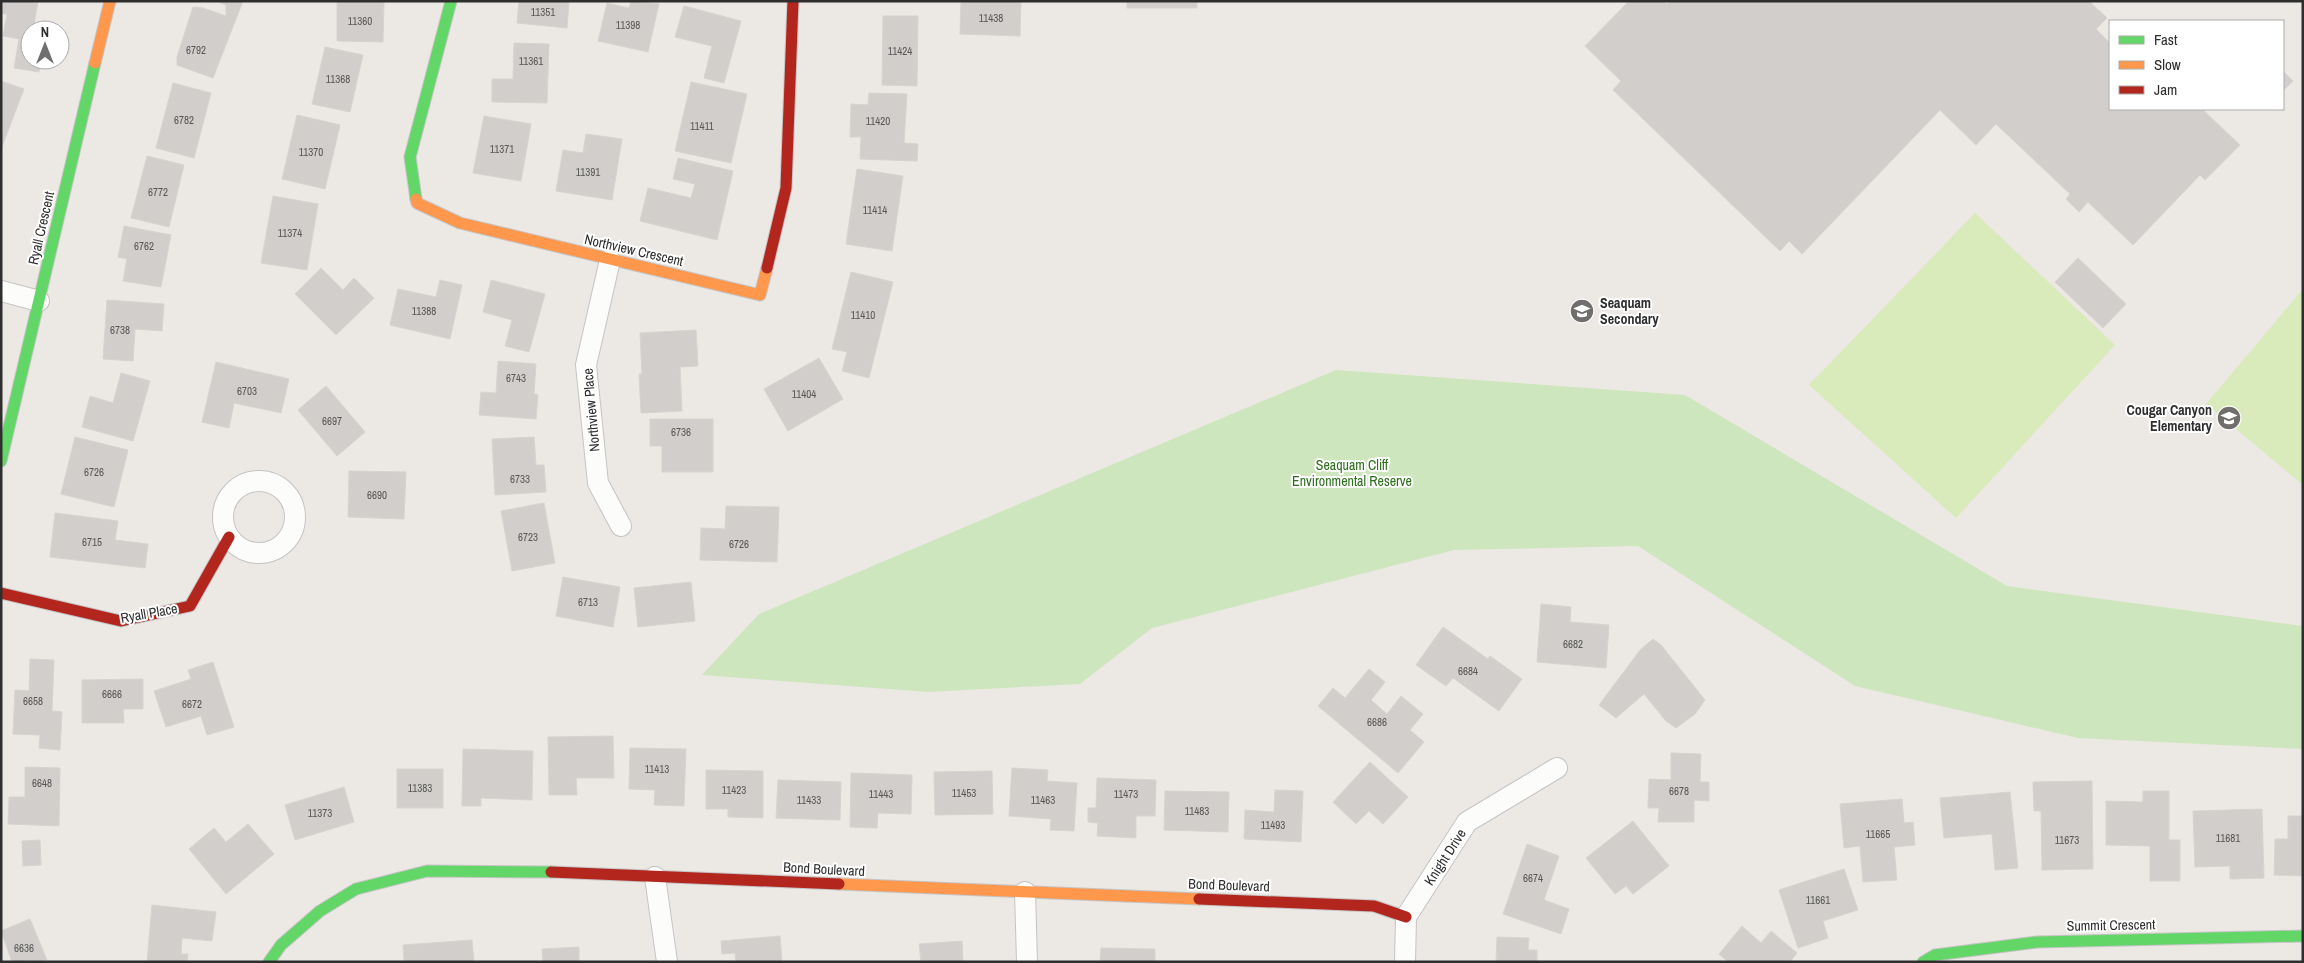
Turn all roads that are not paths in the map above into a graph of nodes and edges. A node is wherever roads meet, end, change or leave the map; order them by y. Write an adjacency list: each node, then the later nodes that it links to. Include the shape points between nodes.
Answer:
1 (110, 1): 6 (street, Ryall Crescent)
2 (451, 1): 4 (street, Northview Crescent, via 410,156 417,202 460,223)
3 (793, 1): 4 (street, Northview Crescent, via 786,188 760,295)
4 (610, 260): 8 (street, Northview Place, via 586,365 598,484)
5 (1, 291): 6 (street)
6 (39, 301): 7 (street, Ryall Crescent)
7 (1, 461)
8 (621, 526)
9 (229, 537): 10 (street, Ryall Place, via 190,606 122,621)
10 (1, 593)
11 (1557, 768): 14 (street, Knight Drive, via 1467,822)
12 (655, 877): 13 (street, Bond Boulevard); 16 (street, Bond Boulevard, via 523,871 428,871 356,889 320,911 281,945); 17 (street)
13 (1025, 892): 14 (street, Bond Boulevard, via 1374,906); 18 (street)
14 (1406, 917): 19 (street)
15 (2303, 936): 20 (street, Summit Crescent, via 2037,942 1935,955)
16 (268, 962)
17 (667, 962)
18 (1027, 962)
19 (1405, 962)
20 (1923, 962)

